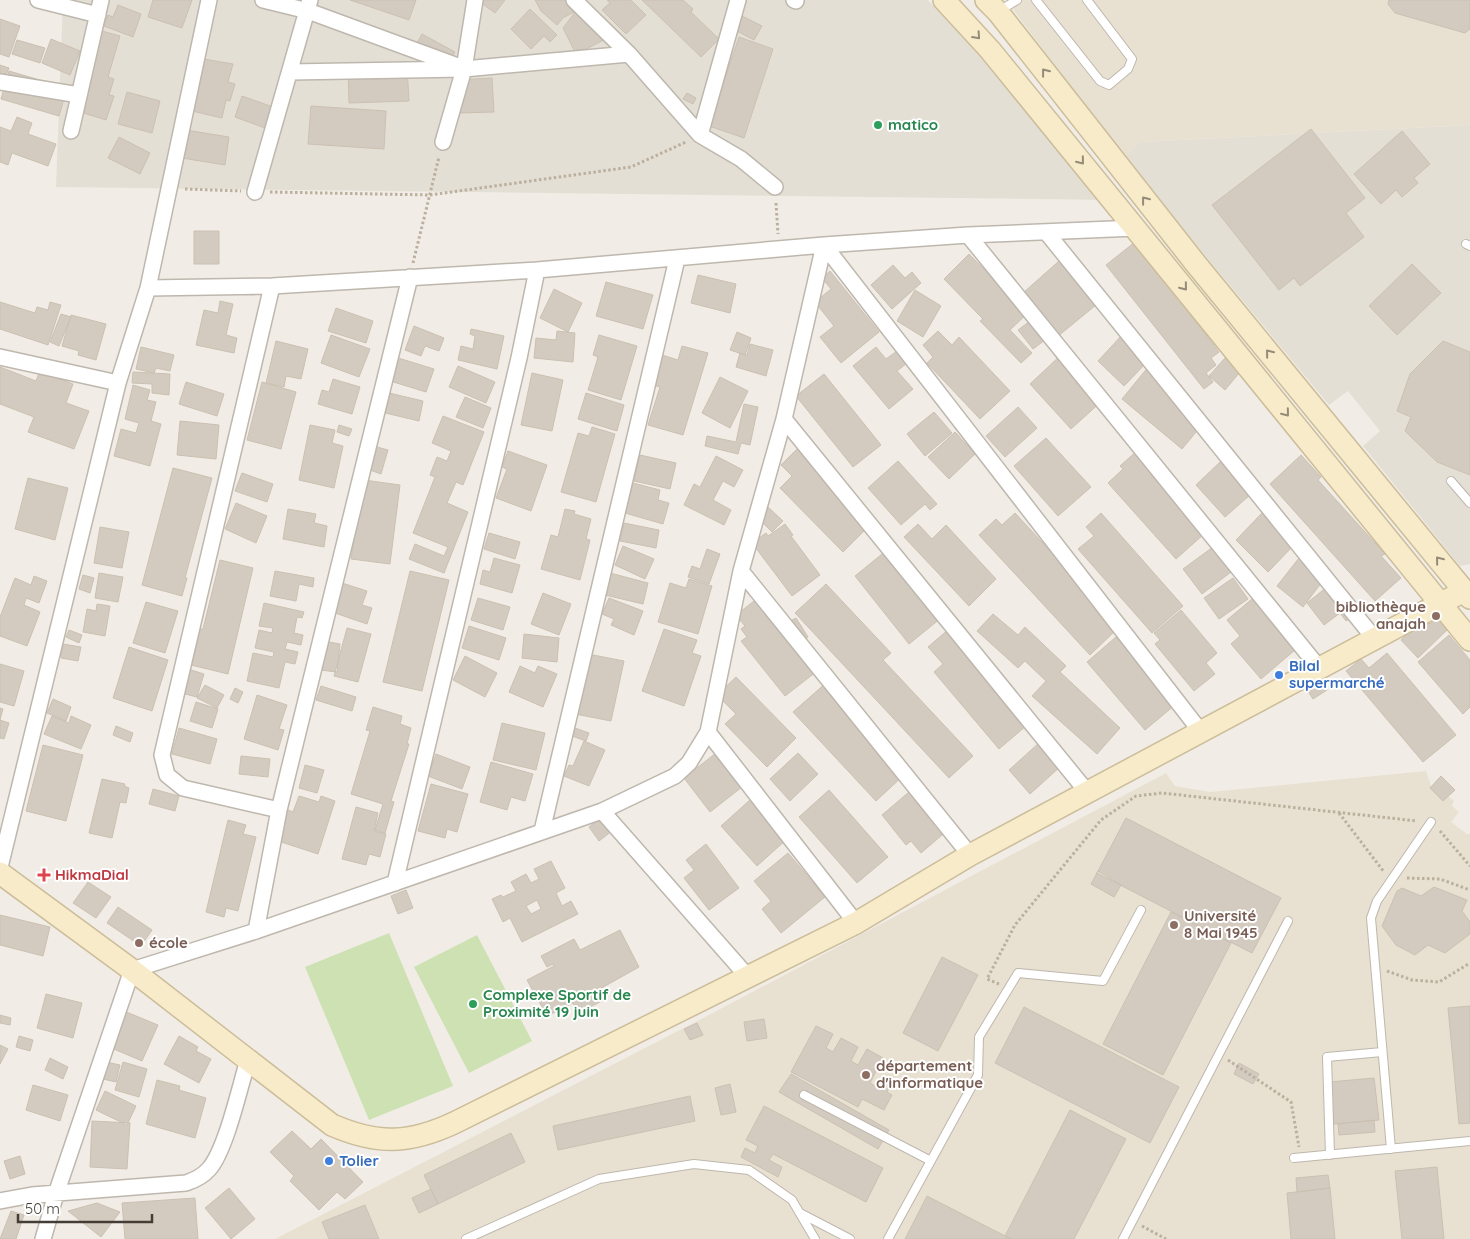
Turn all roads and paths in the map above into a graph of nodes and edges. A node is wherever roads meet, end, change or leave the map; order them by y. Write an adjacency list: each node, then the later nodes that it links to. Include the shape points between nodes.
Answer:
1 (38, 0): 14 (street)
2 (101, 0): 14 (street)
3 (209, 0): 24 (street)
4 (263, 0): 12 (street)
5 (475, 0): 16 (street)
6 (574, 0): 15 (street)
7 (738, 0): 21 (street)
8 (944, 0): 28 (street, one-way to 28, via 990,50)
9 (1017, 0): 13 (lane)
10 (1036, 0): 11 (lane, via 1100,81 1109,84 1128,69 1132,59)
11 (1087, 0)
12 (309, 6): 16 (street); 17 (street)
13 (992, 6): 27 (street, one-way to 13)
14 (98, 15): 19 (street)
15 (629, 54): 16 (street); 21 (street)
16 (464, 68): 17 (street); 22 (street)
17 (290, 72): 25 (street)
18 (0, 82): 19 (street)
19 (79, 95): 20 (street)
20 (71, 131)
21 (700, 135): 23 (street, via 740,159); 26 (path, via 631,167)
22 (443, 142): 26 (path)
23 (774, 187): 32 (path)
24 (167, 189): 25 (path); 37 (street)
25 (255, 192): 26 (path)
26 (430, 195): 35 (path)
27 (1164, 224): 28 (street); 44 (street, one-way to 27)
28 (1136, 228): 29 (street); 45 (street, one-way to 45)
29 (1047, 233): 30 (street); 46 (street)
30 (968, 235): 31 (street); 48 (street)
31 (824, 245): 32 (street); 40 (street); 50 (street)
32 (779, 249): 33 (street)
33 (676, 259): 34 (street); 55 (street)
34 (538, 270): 35 (street); 60 (street)
35 (410, 277): 36 (street); 52 (street)
36 (272, 286): 37 (street); 52 (street, via 162,755 167,775 183,788)
37 (148, 288): 39 (street)
38 (0, 356): 39 (street)
39 (118, 384): 58 (street)
40 (784, 419): 43 (street); 51 (street)
41 (1451, 481): 42 (lane)
42 (1470, 503)
43 (740, 571): 49 (street); 56 (street)
44 (1468, 592): 45 (street)
45 (1441, 604): 46 (street); 47 (street)
46 (1374, 638): 48 (street)
47 (1470, 640)
48 (1320, 669): 50 (street)
49 (708, 732): 53 (street, via 694,756 675,776); 63 (street)
50 (1201, 732): 51 (street)
51 (1088, 793): 56 (street)
52 (279, 810): 64 (street)
53 (602, 811): 55 (street); 68 (street)
54 (1431, 822): 57 (path); 66 (lane, via 1377,901 1371,918); 69 (path, via 1162,793 1136,796 1101,820 1015,925 987,979)
55 (542, 831): 60 (street)
56 (970, 855): 63 (street)
57 (1470, 866)
58 (0, 867)
59 (0, 872): 67 (street)
60 (395, 883): 64 (street)
61 (1141, 910): 69 (lane, via 1103,981 1018,973)
62 (1288, 920): 71 (lane)
63 (856, 923): 68 (street)
64 (256, 931): 67 (street)
65 (1470, 963): 66 (path, via 1439,982 1412,980)
66 (1375, 967): 70 (lane)
67 (132, 970): 72 (street); 79 (street)
68 (748, 978): 72 (street, via 433,1133 407,1139 373,1139 332,1125)
69 (1008, 988): 78 (lane, via 979,1037 978,1075)
70 (1382, 1052): 75 (lane); 76 (lane, via 1327,1057)
71 (1220, 1054): 77 (path, via 1291,1102 1298,1132); 82 (lane)
72 (248, 1060): 79 (street, via 218,1156 208,1171 198,1178 186,1183)
73 (804, 1095): 78 (lane)
74 (1470, 1141): 75 (lane)
75 (1391, 1149): 76 (lane)
76 (1330, 1155): 77 (lane)
77 (1297, 1158)
78 (931, 1161): 87 (lane)
79 (56, 1194): 80 (street); 83 (street)
80 (0, 1201)
81 (800, 1213): 84 (lane, via 792,1200 749,1170 694,1164 599,1179); 85 (lane); 86 (lane)
82 (1133, 1220): 88 (lane); 89 (path)
83 (43, 1239)
84 (466, 1239)
85 (815, 1239)
86 (850, 1239)
87 (888, 1239)
88 (1123, 1239)
89 (1166, 1239)

